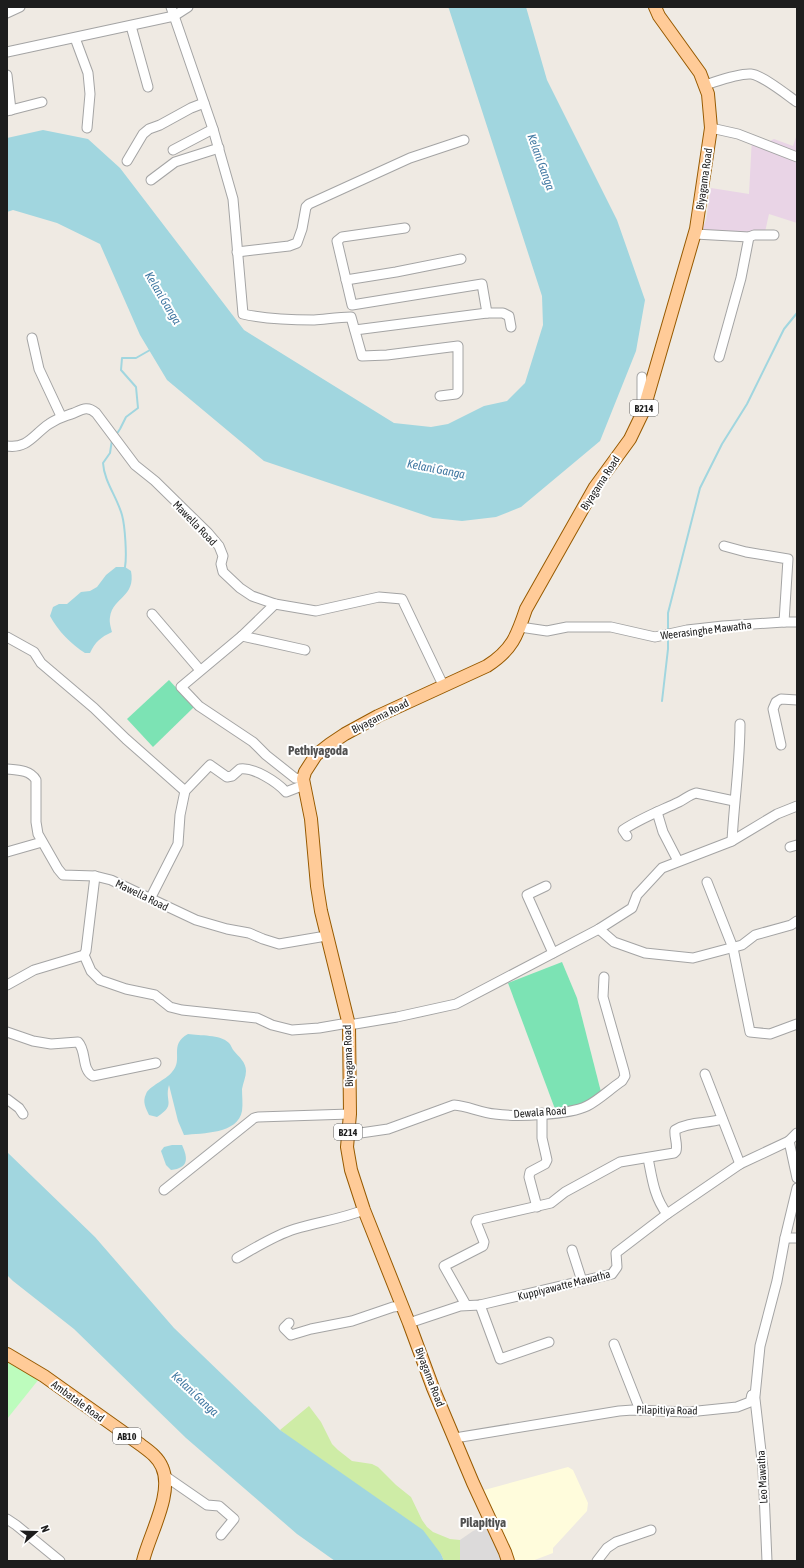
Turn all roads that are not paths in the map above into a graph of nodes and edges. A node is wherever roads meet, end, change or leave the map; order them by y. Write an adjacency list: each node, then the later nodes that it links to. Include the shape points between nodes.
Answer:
1 (20, 7): 5 (street)
2 (171, 7): 6 (street)
3 (188, 7): 6 (street)
4 (655, 7): 11 (main road, Biyagama Road / B214, via 700,73)
5 (7, 13)
6 (174, 16): 7 (street); 15 (street)
7 (131, 26): 8 (street); 12 (street)
8 (75, 38): 9 (street); 17 (street, via 89,80)
9 (7, 52)
10 (7, 74): 16 (street)
11 (705, 85): 14 (street, via 743,74 753,74); 18 (main road, Biyagama Road / B214)
12 (148, 87)
13 (42, 102): 16 (street)
14 (797, 102)
15 (204, 103): 19 (street); 24 (street, via 149,129 143,134)
16 (9, 110)
17 (87, 128)
18 (711, 128): 23 (street, via 738,134); 27 (main road, Biyagama Road / B214)
19 (213, 129): 21 (street); 22 (street)
20 (464, 140): 30 (street, via 410,158 309,204 297,243)
21 (218, 148): 25 (street, via 175,162); 30 (street, via 233,199)
22 (173, 150)
23 (797, 157)
24 (127, 161)
25 (151, 180)
26 (406, 228): 32 (street, via 342,237 337,240)
27 (695, 234): 29 (street); 40 (main road, Biyagama Road / B214)
28 (774, 235): 29 (street)
29 (748, 237): 37 (street, via 741,278)
30 (237, 252): 35 (street, via 243,314 254,317 314,320 351,317)
31 (461, 259): 32 (street)
32 (346, 280): 33 (street, via 352,305 482,284)
33 (487, 313): 34 (street, via 502,313 509,316); 35 (street)
34 (511, 327)
35 (355, 330): 39 (street, via 362,356 458,346 458,392)
36 (32, 338): 41 (street, via 39,369)
37 (719, 357)
38 (642, 377): 40 (street)
39 (440, 396)
40 (643, 412): 49 (main road, Biyagama Road / B214, via 630,439 595,487 526,609)
41 (61, 416): 42 (street, Mawella Road, via 46,425 32,439 16,447); 45 (street, Mawella Road, via 88,408 96,412 135,465 155,481 219,546 223,556 222,572 252,596)
42 (7, 446)
43 (724, 546): 44 (street)
44 (792, 559): 47 (street)
45 (275, 604): 50 (street); 54 (street, Mawella Road, via 316,611 379,597 402,599)
46 (152, 614): 53 (street)
47 (784, 622): 48 (street, Weerasinghe Mawatha); 49 (street, Weerasinghe Mawatha, via 687,630 655,637 611,627 567,626 547,631)
48 (797, 622)
49 (520, 627): 54 (main road, Biyagama Road / B214, via 514,640 500,657 487,666)
50 (242, 636): 52 (street); 53 (street)
51 (7, 637): 60 (street, via 34,652 41,663)
52 (305, 650)
53 (200, 670): 59 (street, via 181,687 199,706 253,742 295,778)
54 (443, 685): 59 (main road, Biyagama Road / B214, via 360,725 330,744 312,760 305,772)
55 (797, 700): 57 (street, via 781,699 776,702 773,709)
56 (740, 724): 61 (street, via 740,754)
57 (781, 745)
58 (7, 769): 66 (street, Mawella Road, via 29,773 36,780 36,822)
59 (304, 782): 60 (street, via 286,792 271,780 249,769 240,769 227,777 210,765); 75 (main road, Biyagama Road / B214)
60 (185, 791): 72 (street, via 178,844)
61 (734, 801): 63 (street, via 696,793); 65 (street)
62 (797, 806): 65 (street, via 777,814)
63 (657, 812): 64 (street, via 634,822 624,830); 68 (street, via 663,832)
64 (627, 836)
65 (732, 841): 68 (street)
66 (42, 842): 67 (street); 69 (street, Mawella Road, via 63,875)
67 (7, 852)
68 (678, 861): 74 (street, via 656,873 637,895 632,908)
69 (95, 876): 72 (street, Mawella Road, via 125,885); 78 (street)
70 (707, 882): 76 (street)
71 (546, 886): 77 (street, via 527,895)
72 (150, 899): 75 (street, Mawella Road, via 196,920 249,933 279,944)
73 (797, 921): 76 (street, via 754,935 742,945)
74 (599, 929): 76 (street, via 614,942 645,953 693,958); 77 (street)
75 (326, 936): 81 (main road, Biyagama Road / B214)
76 (733, 948): 82 (street, via 750,1032 770,1034)
77 (553, 953): 81 (street, via 456,1004 397,1017)
78 (84, 955): 80 (street, via 34,970); 81 (street, via 91,971 100,980 155,995 170,1007 257,1018 292,1030)
79 (604, 977): 89 (street, Dewala Road, via 603,997 625,1076 622,1081 586,1106 570,1111)
80 (7, 985)
81 (348, 1024): 88 (main road, Biyagama Road / B214)
82 (797, 1024)
83 (7, 1032): 84 (street, via 51,1044 78,1042 87,1069 93,1076)
84 (156, 1063)
85 (705, 1074): 90 (street)
86 (7, 1098): 87 (street)
87 (23, 1114)
88 (350, 1114): 92 (main road, Biyagama Road / B214); 98 (street, via 254,1118)
89 (542, 1114): 92 (street, Dewala Road, via 495,1114 454,1105 388,1129); 99 (street, via 542,1138 547,1160 545,1164 530,1172 529,1177)
90 (722, 1119): 94 (street, via 681,1126 675,1130 677,1147 674,1153); 95 (street)
91 (797, 1133): 93 (street)
92 (347, 1135): 100 (main road, Biyagama Road / B214, via 348,1158)
93 (789, 1141): 95 (street, Kuppiyawatte Mawatha); 96 (street)
94 (648, 1158): 99 (street, via 620,1162 565,1192 551,1203); 101 (street, via 654,1192)
95 (740, 1164): 101 (street, Kuppiyawatte Mawatha)
96 (797, 1178)
97 (797, 1188): 102 (street)
98 (164, 1190)
99 (537, 1207): 107 (street, via 477,1220 483,1246 444,1266)
100 (364, 1210): 105 (street, via 294,1229); 109 (main road, Biyagama Road / B214)
101 (667, 1214): 106 (street, Kuppiyawatte Mawatha, via 616,1253 617,1267 612,1274)
102 (785, 1238): 103 (street); 115 (street, via 760,1346 754,1398)
103 (797, 1238)
104 (572, 1250): 106 (street)
105 (237, 1258)
106 (582, 1281): 108 (street, Kuppiyawatte Mawatha)
107 (466, 1304): 108 (street, Kuppiyawatte Mawatha); 111 (street, Kuppiyawatte Mawatha)
108 (480, 1305): 112 (street, via 500,1359)
109 (402, 1306): 110 (street, via 291,1335 284,1328); 111 (main road, Biyagama Road / B214)
110 (290, 1322)
111 (410, 1323): 117 (main road, Biyagama Road / B214, via 433,1388)
112 (549, 1342)
113 (614, 1344): 116 (street)
114 (7, 1354): 118 (main road, Ambatale Road / AB10, via 44,1376 154,1455)
115 (752, 1395): 116 (street, Pilapitiya Road, via 750,1402 737,1407 688,1412); 126 (street, Leo Mawatha, via 755,1399 763,1469)
116 (640, 1410): 117 (street, Pilapitiya Road, via 605,1412)
117 (455, 1438): 124 (main road, Biyagama Road / B214)
118 (165, 1476): 121 (street, via 207,1505 219,1506 234,1519); 123 (main road, Ambatale Road / AB10, via 164,1497)
119 (7, 1519): 122 (street)
120 (651, 1530): 125 (street, via 616,1542 607,1548)
121 (221, 1535)
122 (60, 1561)
123 (143, 1561)
124 (508, 1561)
125 (597, 1561)
126 (767, 1561)

